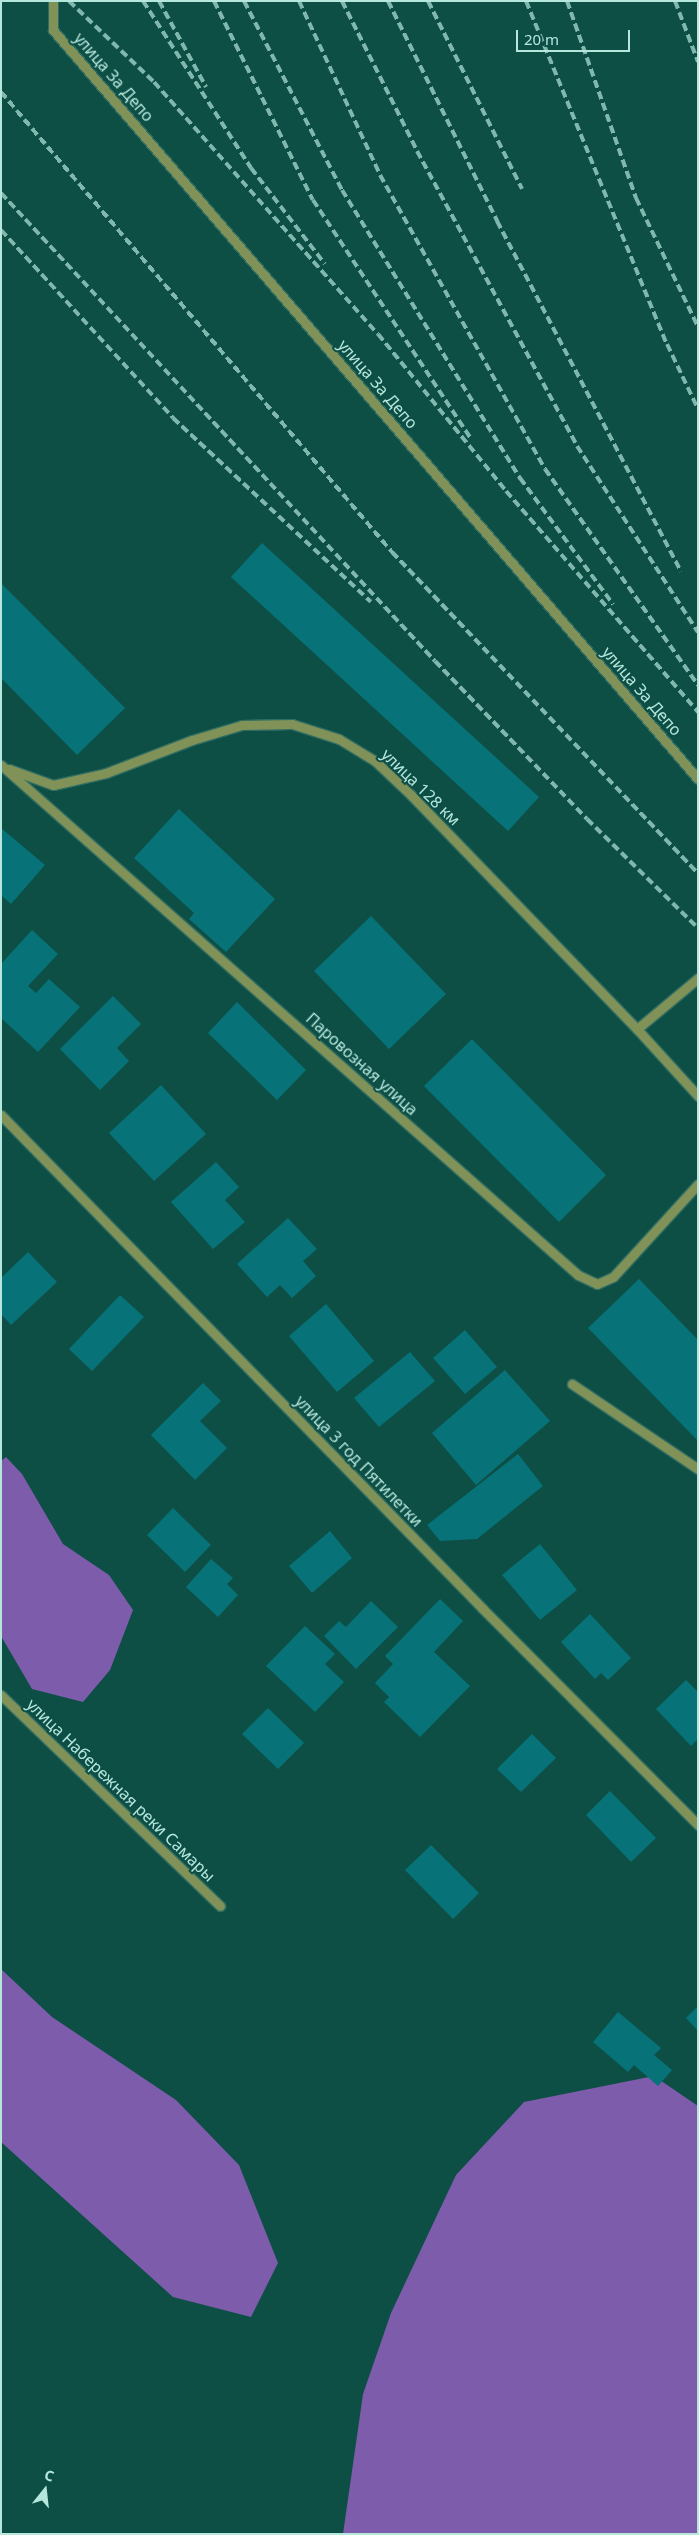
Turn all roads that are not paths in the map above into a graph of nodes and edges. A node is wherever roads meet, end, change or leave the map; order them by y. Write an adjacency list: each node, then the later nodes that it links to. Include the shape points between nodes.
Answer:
1 (53, 1): 3 (street, улица За Депо, via 53,30)
2 (2, 767): 5 (street, улица 128 км, via 53,785 106,774 242,724 292,724 339,739 375,761 412,796); 8 (street, Паровозная улица, via 578,1275 597,1284 613,1277)
3 (698, 779)
4 (698, 978): 5 (street)
5 (637, 1029): 6 (street, улица 128 км)
6 (698, 1096)
7 (1, 1115): 12 (street, улица 3 год Пятилетки)
8 (698, 1184)
9 (572, 1384): 10 (street)
10 (698, 1469)
11 (1, 1695): 13 (street, улица Набережная реки Самары)
12 (698, 1825)
13 (220, 1906)

